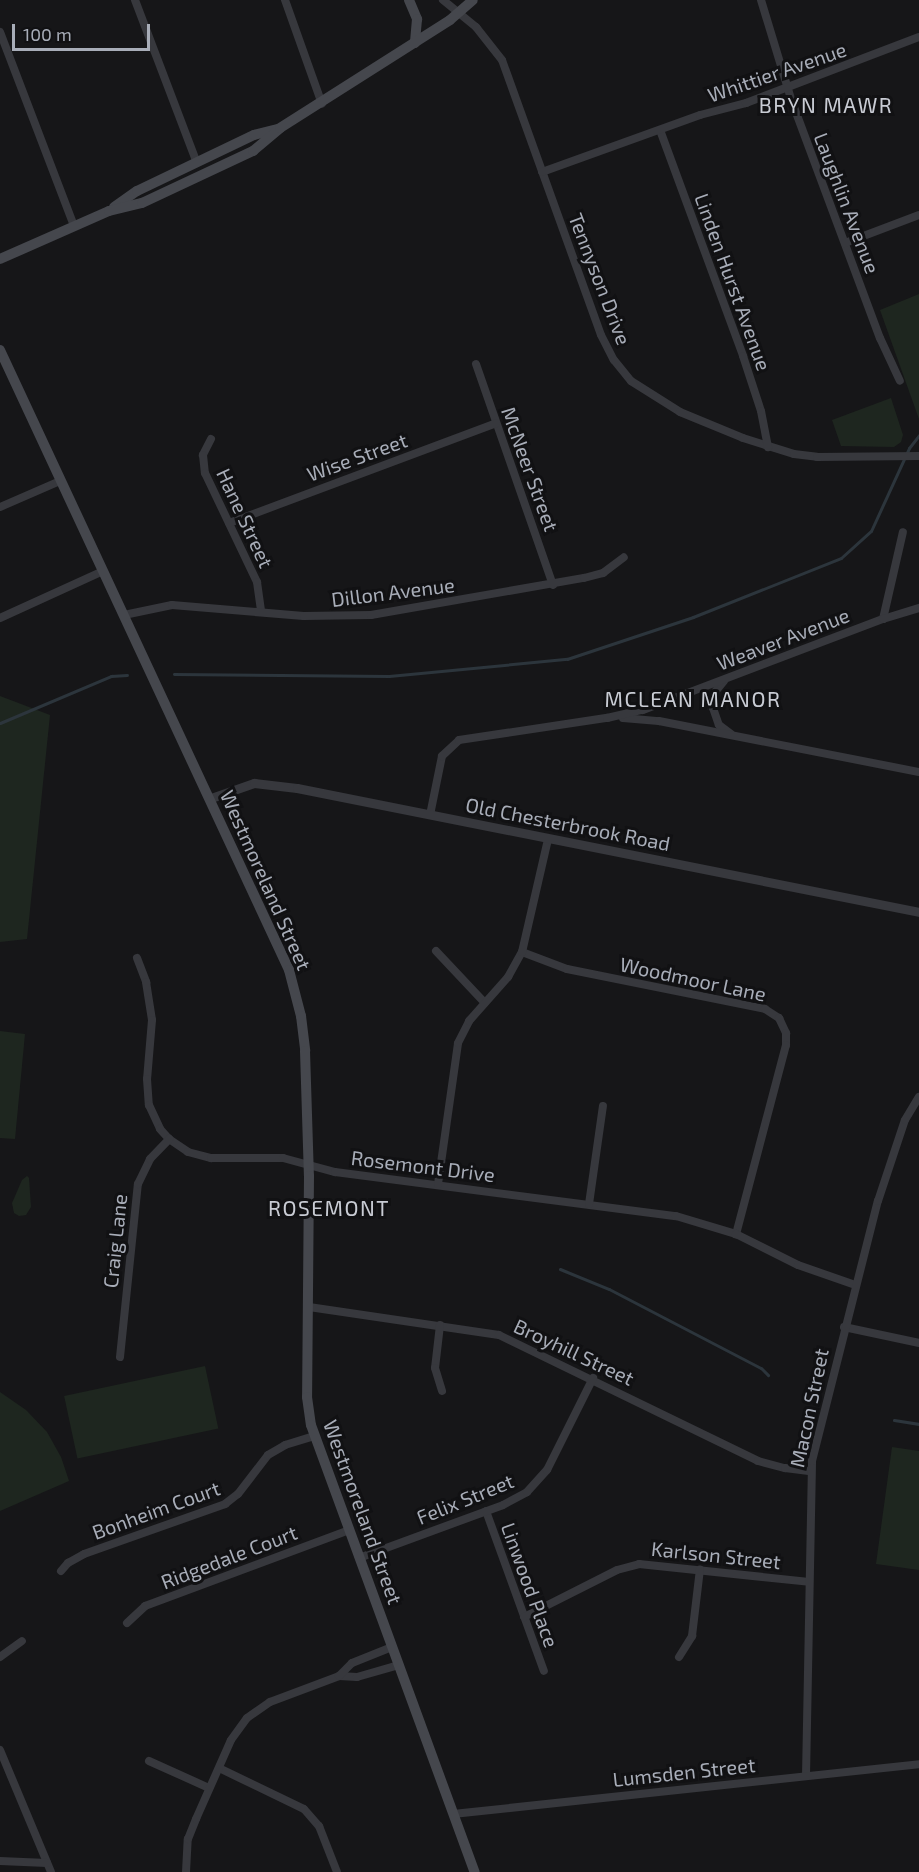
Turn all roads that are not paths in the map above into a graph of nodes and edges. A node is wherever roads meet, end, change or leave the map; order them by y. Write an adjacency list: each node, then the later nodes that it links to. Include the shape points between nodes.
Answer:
1 (135, 0): 15 (street)
2 (285, 0): 12 (street)
3 (409, 0): 10 (main road, via 417,19)
4 (443, 0): 7 (street, Tennyson Drive)
5 (473, 0): 7 (main road)
6 (760, 0): 11 (street, Laughlin Avenue)
7 (459, 12): 10 (main road); 16 (street, Tennyson Drive, via 502,60)
8 (0, 32): 19 (street)
9 (919, 37): 11 (street, Whittier Avenue)
10 (415, 43): 12 (main road)
11 (788, 87): 14 (street, Whittier Avenue); 20 (street, Laughlin Avenue)
12 (321, 104): 13 (main road)
13 (280, 128): 15 (main road, via 254,135); 17 (main road, via 253,151 208,174 142,203)
14 (660, 130): 16 (street, Whittier Avenue); 27 (street, Linden Hurst Avenue, via 747,367)
15 (197, 163): 17 (main road, via 137,191)
16 (542, 172): 27 (street, Tennyson Drive, via 597,324 620,368 638,387 672,408)
17 (109, 211): 19 (main road)
18 (919, 215): 20 (street)
19 (74, 226): 21 (main road)
20 (846, 243): 24 (street, Laughlin Avenue)
21 (0, 259)
22 (0, 350): 29 (main road, Westmoreland Street)
23 (476, 364): 25 (street, McNeer Street)
24 (900, 381)
25 (496, 423): 31 (street, Wise Street); 35 (street, McNeer Street)
26 (211, 440): 31 (street, Hane Street, via 203,463)
27 (768, 447): 28 (street, Tennyson Drive, via 809,456)
28 (919, 456)
29 (60, 481): 30 (street); 34 (main road, Westmoreland Street)
30 (0, 507)
31 (229, 523): 37 (street, Hane Street, via 257,582)
32 (903, 532): 40 (street)
33 (624, 557): 35 (street, Dillon Avenue, via 603,573)
34 (103, 571): 38 (main road, Westmoreland Street); 39 (street)
35 (553, 585): 37 (street, Dillon Avenue, via 371,615 314,617)
36 (919, 608): 40 (street, Weaver Avenue)
37 (261, 612): 38 (street, Dillon Avenue, via 172,605)
38 (124, 615): 45 (main road, Westmoreland Street)
39 (0, 618)
40 (883, 619): 41 (street, Weaver Avenue)
41 (727, 678): 42 (street, Weaver Avenue, via 643,710); 43 (street, via 716,691 713,708 719,724)
42 (607, 718): 43 (street, via 659,721); 46 (street, Weaver Avenue, via 459,740 442,756)
43 (735, 736): 44 (street)
44 (919, 772)
45 (211, 798): 46 (street, Old Chesterbrook Road, via 235,788 265,783); 56 (main road, Westmoreland Street, via 282,953 294,988 305,1041)
46 (430, 815): 47 (street, Old Chesterbrook Road)
47 (548, 839): 48 (street, Old Chesterbrook Road); 50 (street)
48 (919, 912)
49 (436, 951): 52 (street)
50 (522, 952): 52 (street, via 508,977); 59 (street, Woodmoor Lane, via 567,969 765,1009 779,1018 786,1033 786,1045)
51 (137, 958): 55 (street, Rosemont Drive, via 146,982 152,1020 149,1105)
52 (485, 1003): 57 (street, via 469,1021 458,1044)
53 (919, 1096): 60 (street, Macon Street, via 905,1120 888,1168)
54 (603, 1106): 58 (street)
55 (169, 1139): 56 (street, Rosemont Drive, via 200,1156 283,1158); 65 (street, Craig Lane, via 150,1159 138,1184)
56 (309, 1165): 57 (street, Rosemont Drive, via 334,1172); 61 (main road, Westmoreland Street)
57 (438, 1184): 58 (street, Rosemont Drive)
58 (589, 1204): 59 (street, Rosemont Drive, via 686,1218)
59 (736, 1234): 60 (street, Rosemont Drive, via 798,1265)
60 (855, 1285): 63 (street, Macon Street)
61 (309, 1307): 62 (street, Broyhill Street); 68 (main road, Westmoreland Street, via 307,1397)
62 (440, 1325): 66 (street, Broyhill Street, via 514,1340); 67 (street, via 435,1368)
63 (844, 1327): 64 (street); 69 (street, Macon Street)
64 (919, 1343)
65 (120, 1357)
66 (593, 1378): 69 (street, Broyhill Street, via 758,1461); 70 (street, Felix Street, via 538,1482 516,1499)
67 (442, 1391)
68 (315, 1436): 71 (main road, Westmoreland Street); 74 (street, Bonheim Court, via 268,1455 238,1494 225,1504 84,1554)
69 (811, 1471): 75 (street, Macon Street)
70 (486, 1512): 72 (street, Felix Street); 76 (street, Linwood Place)
71 (349, 1530): 72 (main road, Westmoreland Street); 77 (street, Ridgedale Court, via 145,1606)
72 (359, 1558): 79 (main road, Westmoreland Street)
73 (700, 1569): 75 (street, Karlson Street); 76 (street, Karlson Street, via 652,1563 625,1567); 81 (street, via 692,1636)
74 (62, 1571)
75 (809, 1582): 89 (street, Macon Street)
76 (524, 1617): 83 (street, Linwood Place)
77 (127, 1623)
78 (22, 1641): 80 (street)
79 (392, 1647): 82 (main road, Westmoreland Street); 84 (street, via 352,1663)
80 (0, 1657)
81 (679, 1657)
82 (399, 1665): 84 (street, via 357,1677); 91 (main road, Westmoreland Street)
83 (544, 1671)
84 (339, 1676): 88 (street, via 258,1708 238,1729)
85 (0, 1750): 93 (street)
86 (149, 1761): 90 (street)
87 (919, 1764): 89 (street, Lumsden Street)
88 (219, 1768): 90 (street); 96 (street, via 304,1809 322,1832)
89 (806, 1776): 91 (street, Lumsden Street)
90 (209, 1788): 95 (street, via 188,1839)
91 (453, 1814): 97 (main road, Westmoreland Street)
92 (0, 1862): 93 (street)
93 (47, 1863): 94 (street)
94 (51, 1872)
95 (186, 1872)
96 (337, 1872)
97 (475, 1872)

